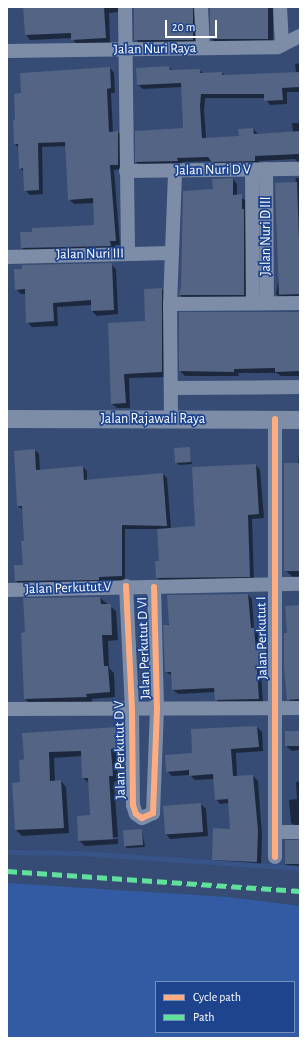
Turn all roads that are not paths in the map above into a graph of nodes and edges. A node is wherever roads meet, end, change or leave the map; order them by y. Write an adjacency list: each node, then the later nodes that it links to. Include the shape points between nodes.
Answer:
1 (126, 7): 7 (street)
2 (201, 7): 6 (street)
3 (280, 7): 5 (street)
4 (300, 36): 5 (street, Jalan Nuri Raya)
5 (282, 45): 6 (street, Jalan Nuri Raya)
6 (203, 48): 7 (street, Jalan Nuri Raya)
7 (125, 49): 8 (street, Jalan Nuri Raya); 12 (street)
8 (7, 51)
9 (266, 169): 10 (street, Jalan Nuri D V); 11 (street, Jalan Nuri D V); 19 (street, Jalan Nuri D III)
10 (300, 169)
11 (252, 170): 13 (street, Jalan Nuri D V); 18 (street)
12 (126, 171): 13 (street, Jalan Nuri D V); 15 (street)
13 (176, 171): 14 (street)
14 (172, 253): 15 (street, Jalan Nuri III); 20 (street)
15 (128, 254): 16 (street, Jalan Nuri III)
16 (7, 256)
17 (300, 302): 19 (street)
18 (253, 303): 19 (street); 20 (street)
19 (267, 303)
20 (170, 304): 22 (street)
21 (300, 387): 22 (street)
22 (171, 388): 24 (street)
23 (7, 419): 24 (street, Jalan Rajawali Raya)
24 (171, 419): 25 (street, Jalan Rajawali Raya)
25 (275, 419): 26 (street, Jalan Rajawali Raya); 28 (street, Jalan Perkutut I)
26 (300, 420)
27 (300, 584): 28 (street, Jalan Perkutut.V)
28 (273, 585): 30 (street, Jalan Perkutut.V); 34 (street, Jalan Perkutut I)
29 (126, 586): 30 (street, Jalan Perkutut.V); 31 (street, Jalan Perkutut.V); 36 (street, Jalan Perkutut D V)
30 (154, 587): 33 (street, Jalan Perkutut D VI)
31 (7, 590)
32 (300, 708): 34 (street)
33 (157, 709): 34 (street); 36 (street); 36 (street, Jalan Perkutut D V, via 153,813 142,818 136,814 133,805)
34 (275, 709): 37 (street, Jalan Perkutut I)
35 (7, 710): 36 (street)
36 (132, 710)
37 (275, 832): 38 (street); 39 (street, Jalan Perkutut I)
38 (300, 832)
39 (275, 857)

